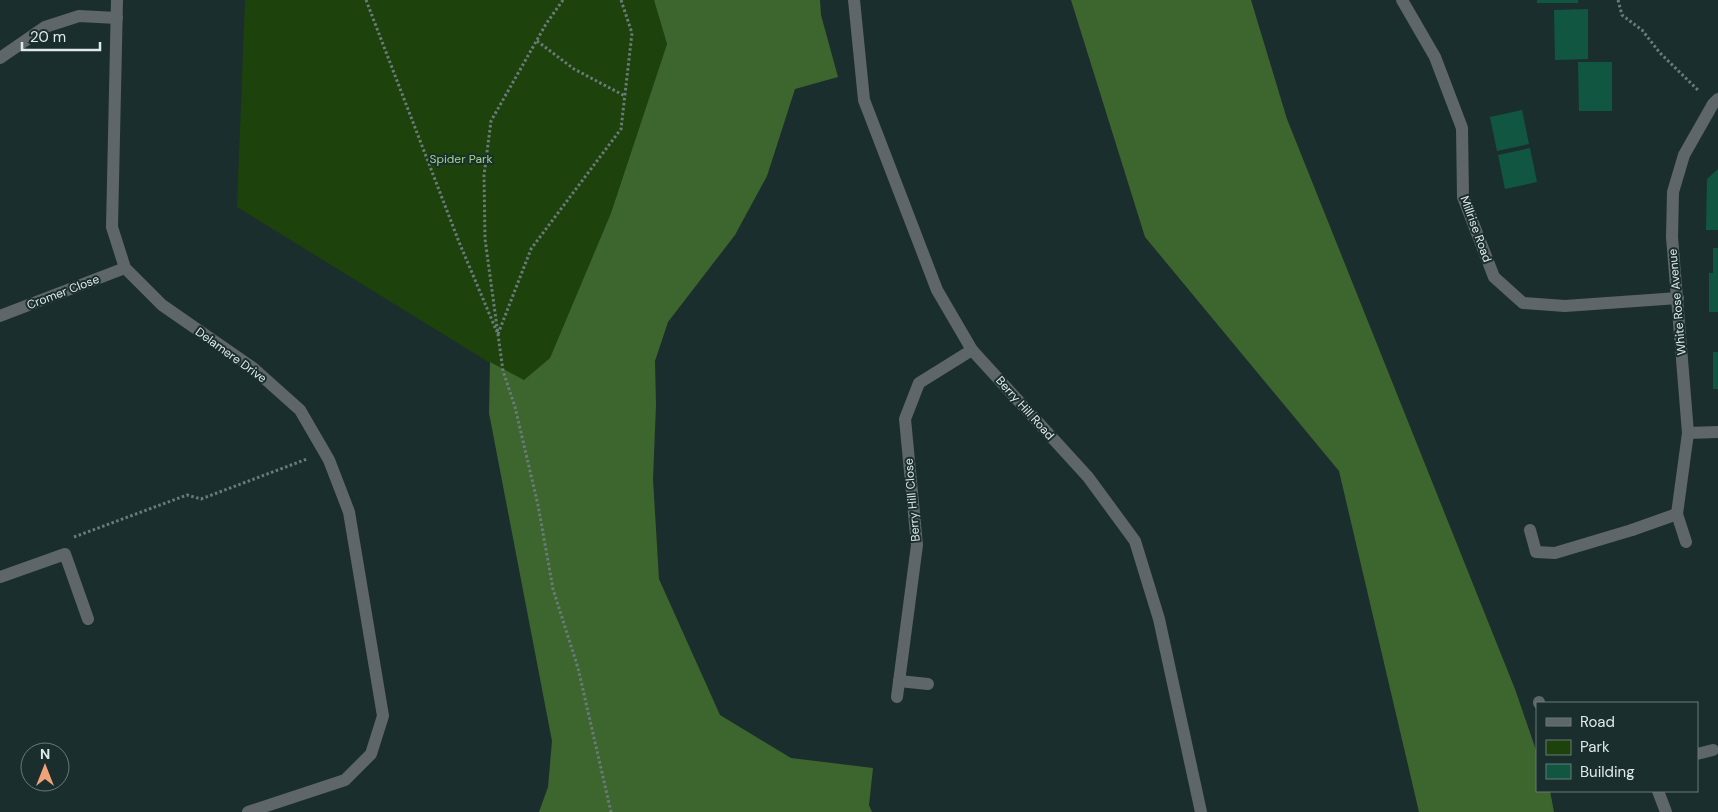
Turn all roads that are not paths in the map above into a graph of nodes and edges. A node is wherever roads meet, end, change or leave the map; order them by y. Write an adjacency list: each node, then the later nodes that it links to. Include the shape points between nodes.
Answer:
1 (117, 0): 4 (street, Delamere Drive)
2 (854, 0): 10 (street, Berry Hill Road, via 864,100 937,290)
3 (1402, 0): 8 (street, Millrise Road, via 1435,57 1462,128 1463,197 1494,277 1523,302 1565,306)
4 (117, 18): 5 (street, via 80,16 46,27); 7 (street, Delamere Drive, via 112,226)
5 (0, 58)
6 (1715, 101): 8 (street, White Rose Avenue, via 1684,155 1673,192 1672,237)
7 (125, 268): 9 (street, Cromer Close); 24 (street, Delamere Drive, via 162,305 253,368 300,410 324,453 349,512 383,716 371,754 345,780)
8 (1678, 298): 12 (street, White Rose Avenue)
9 (0, 316)
10 (972, 350): 18 (street, Berry Hill Close, via 919,383 905,419 916,545); 25 (street, Berry Hill Road, via 1088,477 1135,541 1160,619)
11 (1718, 432): 12 (street)
12 (1688, 433): 13 (street, White Rose Avenue)
13 (1676, 514): 14 (street, via 1555,553 1536,552); 15 (street, White Rose Avenue)
14 (1530, 530)
15 (1686, 542)
16 (0, 577): 17 (street, via 65,554)
17 (88, 619)
18 (899, 682): 19 (street); 20 (street, Berry Hill Close)
19 (928, 684)
20 (897, 696)
21 (1716, 750): 22 (street)
22 (1698, 754)
23 (1658, 792): 26 (street)
24 (248, 812)
25 (1202, 812)
26 (1666, 812)

